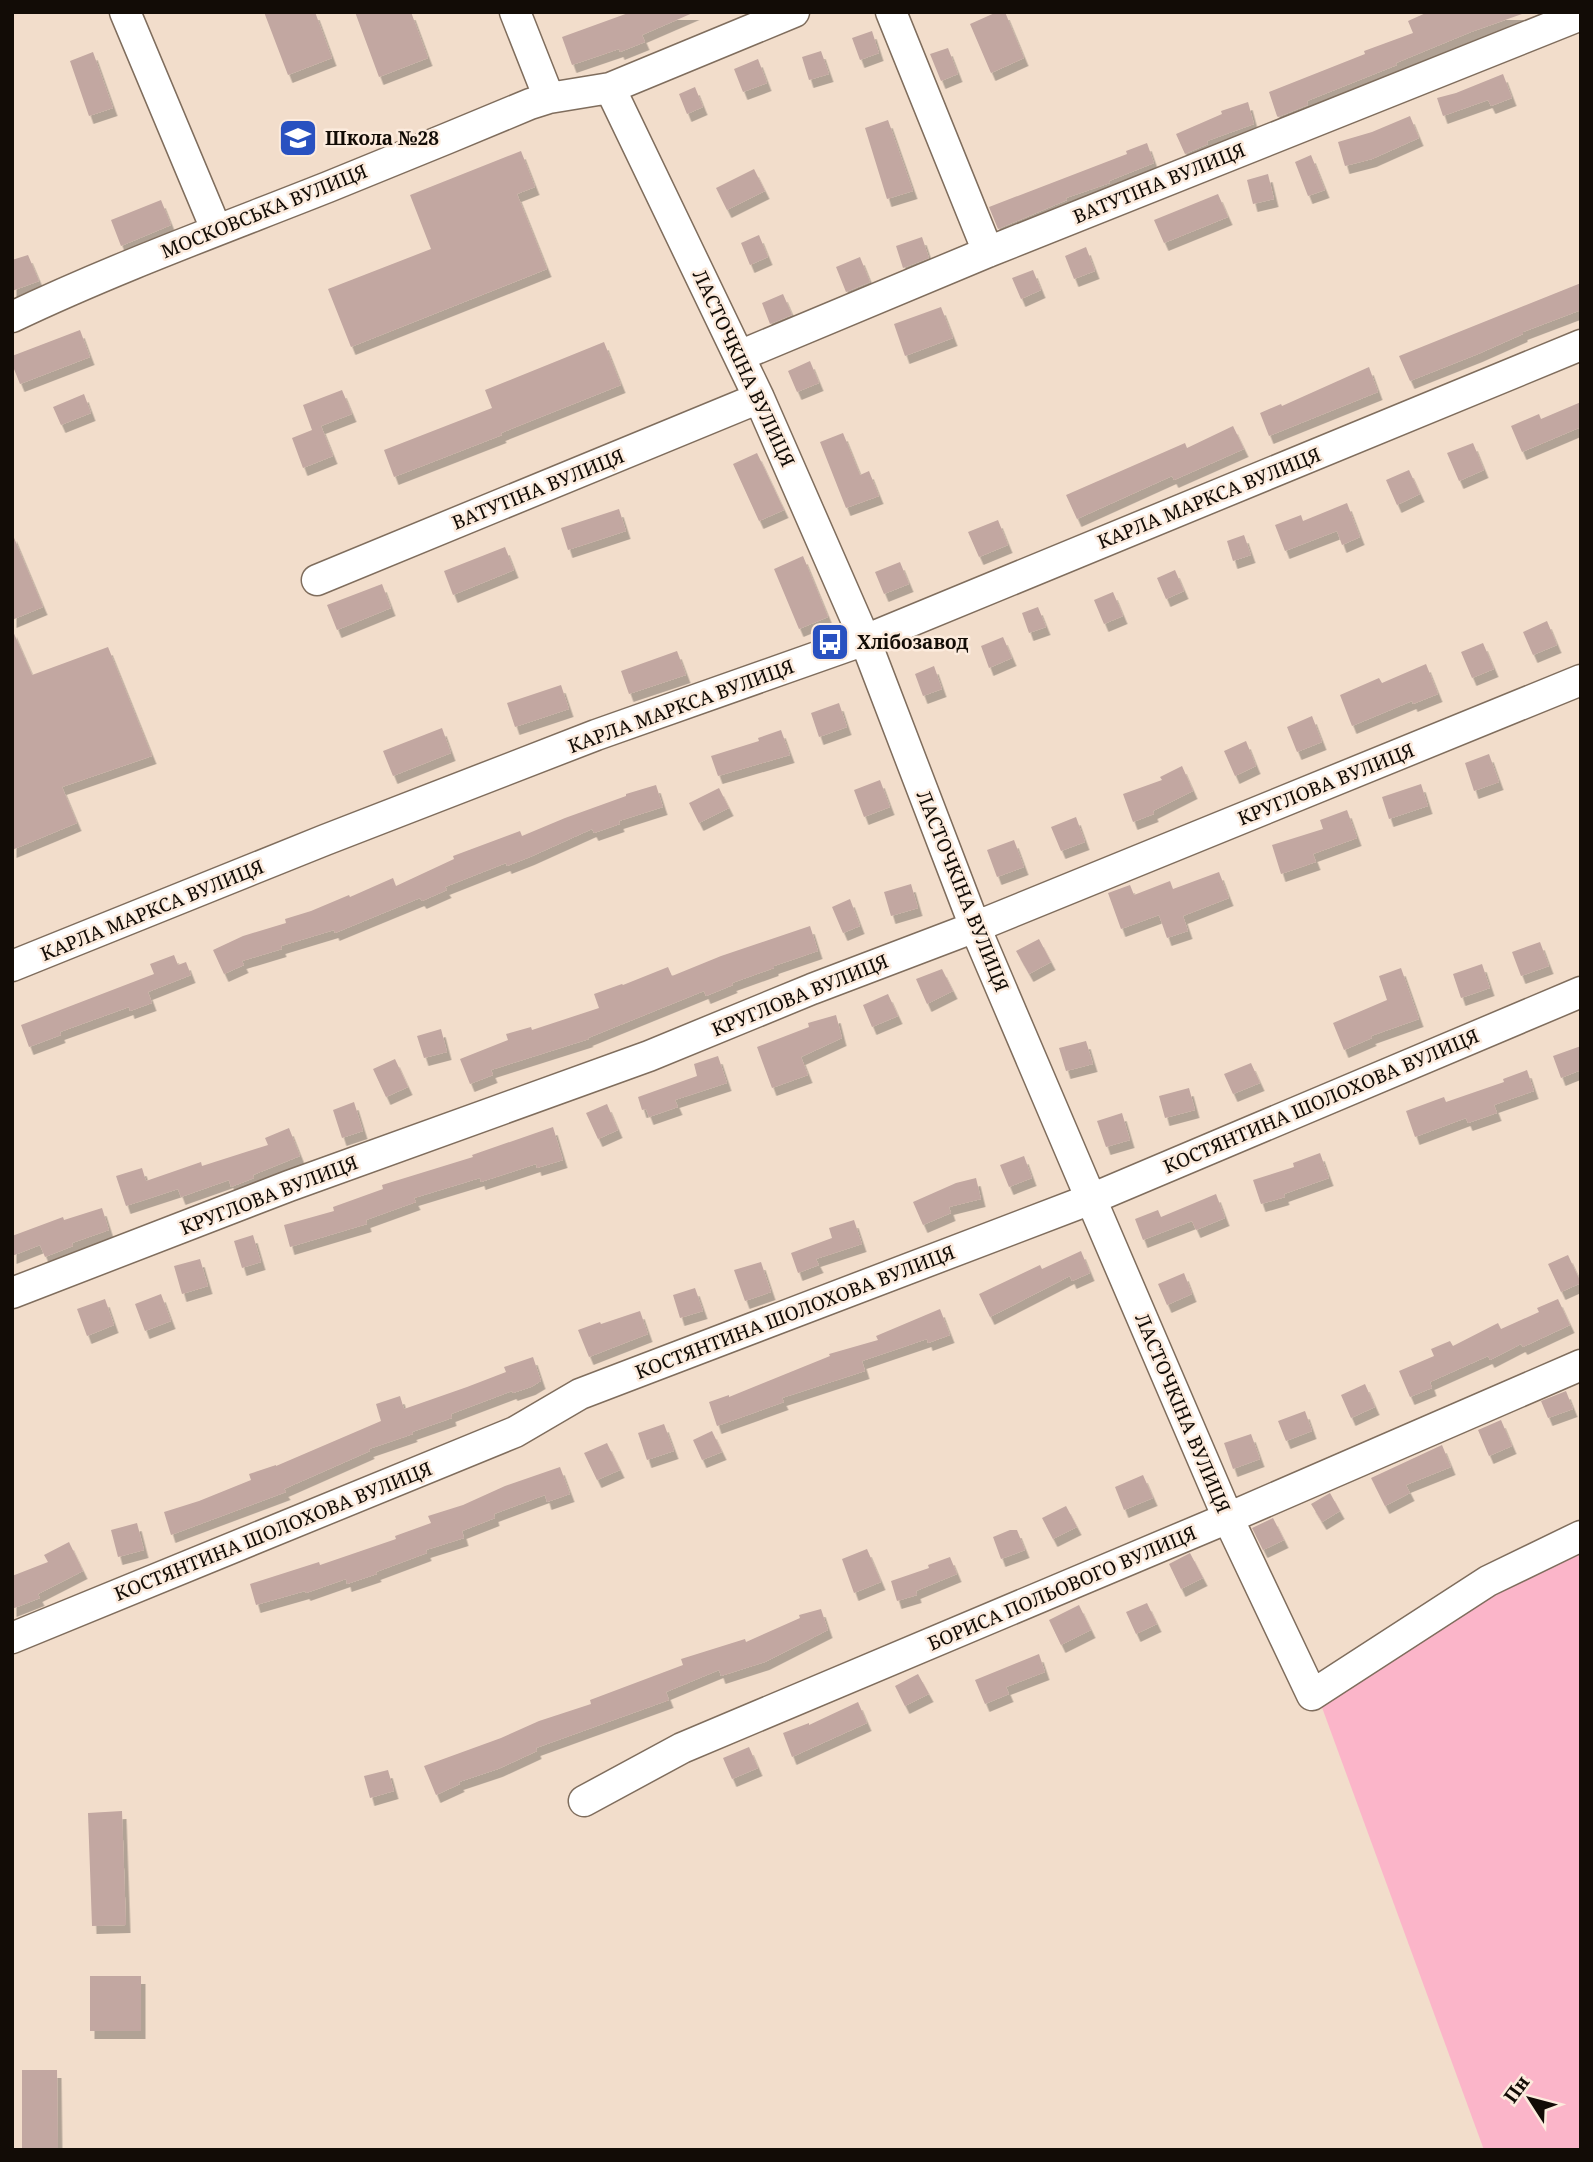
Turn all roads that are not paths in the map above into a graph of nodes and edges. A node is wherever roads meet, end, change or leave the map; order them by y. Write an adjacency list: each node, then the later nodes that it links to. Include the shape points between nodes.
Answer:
1 (125, 12): 8 (street)
2 (515, 12): 7 (street)
3 (794, 12): 6 (street, МОСКОВСЬКА ВУЛИЦЯ)
4 (891, 12): 9 (street)
5 (1581, 15): 9 (street, ВАТУТІНА ВУЛИЦЯ)
6 (610, 88): 7 (street, МОСКОВСЬКА ВУЛИЦЯ); 12 (street, ЛАСТОЧКІНА ВУЛИЦЯ)
7 (549, 98): 8 (street, МОСКОВСЬКА ВУЛИЦЯ)
8 (216, 229): 10 (street, МОСКОВСЬКА ВУЛИЦЯ)
9 (988, 252): 12 (street, ВАТУТІНА ВУЛИЦЯ)
10 (12, 317)
11 (1581, 345): 15 (street, КАРЛА МАРКСА ВУЛИЦЯ)
12 (739, 356): 13 (street, ЛАСТОЧКІНА ВУЛИЦЯ)
13 (760, 397): 14 (street, ВАТУТІНА ВУЛИЦЯ); 15 (street, ЛАСТОЧКІНА ВУЛИЦЯ)
14 (317, 580)
15 (865, 640): 17 (street, ЛАСТОЧКІНА ВУЛИЦЯ); 18 (street, КАРЛА МАРКСА ВУЛИЦЯ, via 596,736)
16 (1581, 680): 17 (street, КРУГЛОВА ВУЛИЦЯ)
17 (975, 927): 20 (street, ЛАСТОЧКІНА ВУЛИЦЯ); 21 (street, КРУГЛОВА ВУЛИЦЯ, via 649,1056 289,1186)
18 (12, 966)
19 (1581, 992): 20 (street, КОСТЯНТИНА ШОЛОХОВА ВУЛИЦЯ)
20 (1091, 1199): 23 (street, ЛАСТОЧКІНА ВУЛИЦЯ); 25 (street, КОСТЯНТИНА ШОЛОХОВА ВУЛИЦЯ, via 580,1394 514,1432)
21 (12, 1293)
22 (1581, 1365): 23 (street, БОРИСА ПОЛЬОВОГО ВУЛИЦЯ)
23 (1228, 1518): 24 (street, ЛАСТОЧКІНА ВУЛИЦЯ, via 1312,1695 1488,1581); 26 (street, БОРИСА ПОЛЬОВОГО ВУЛИЦЯ, via 682,1748)
24 (1581, 1536)
25 (12, 1639)
26 (584, 1801)

